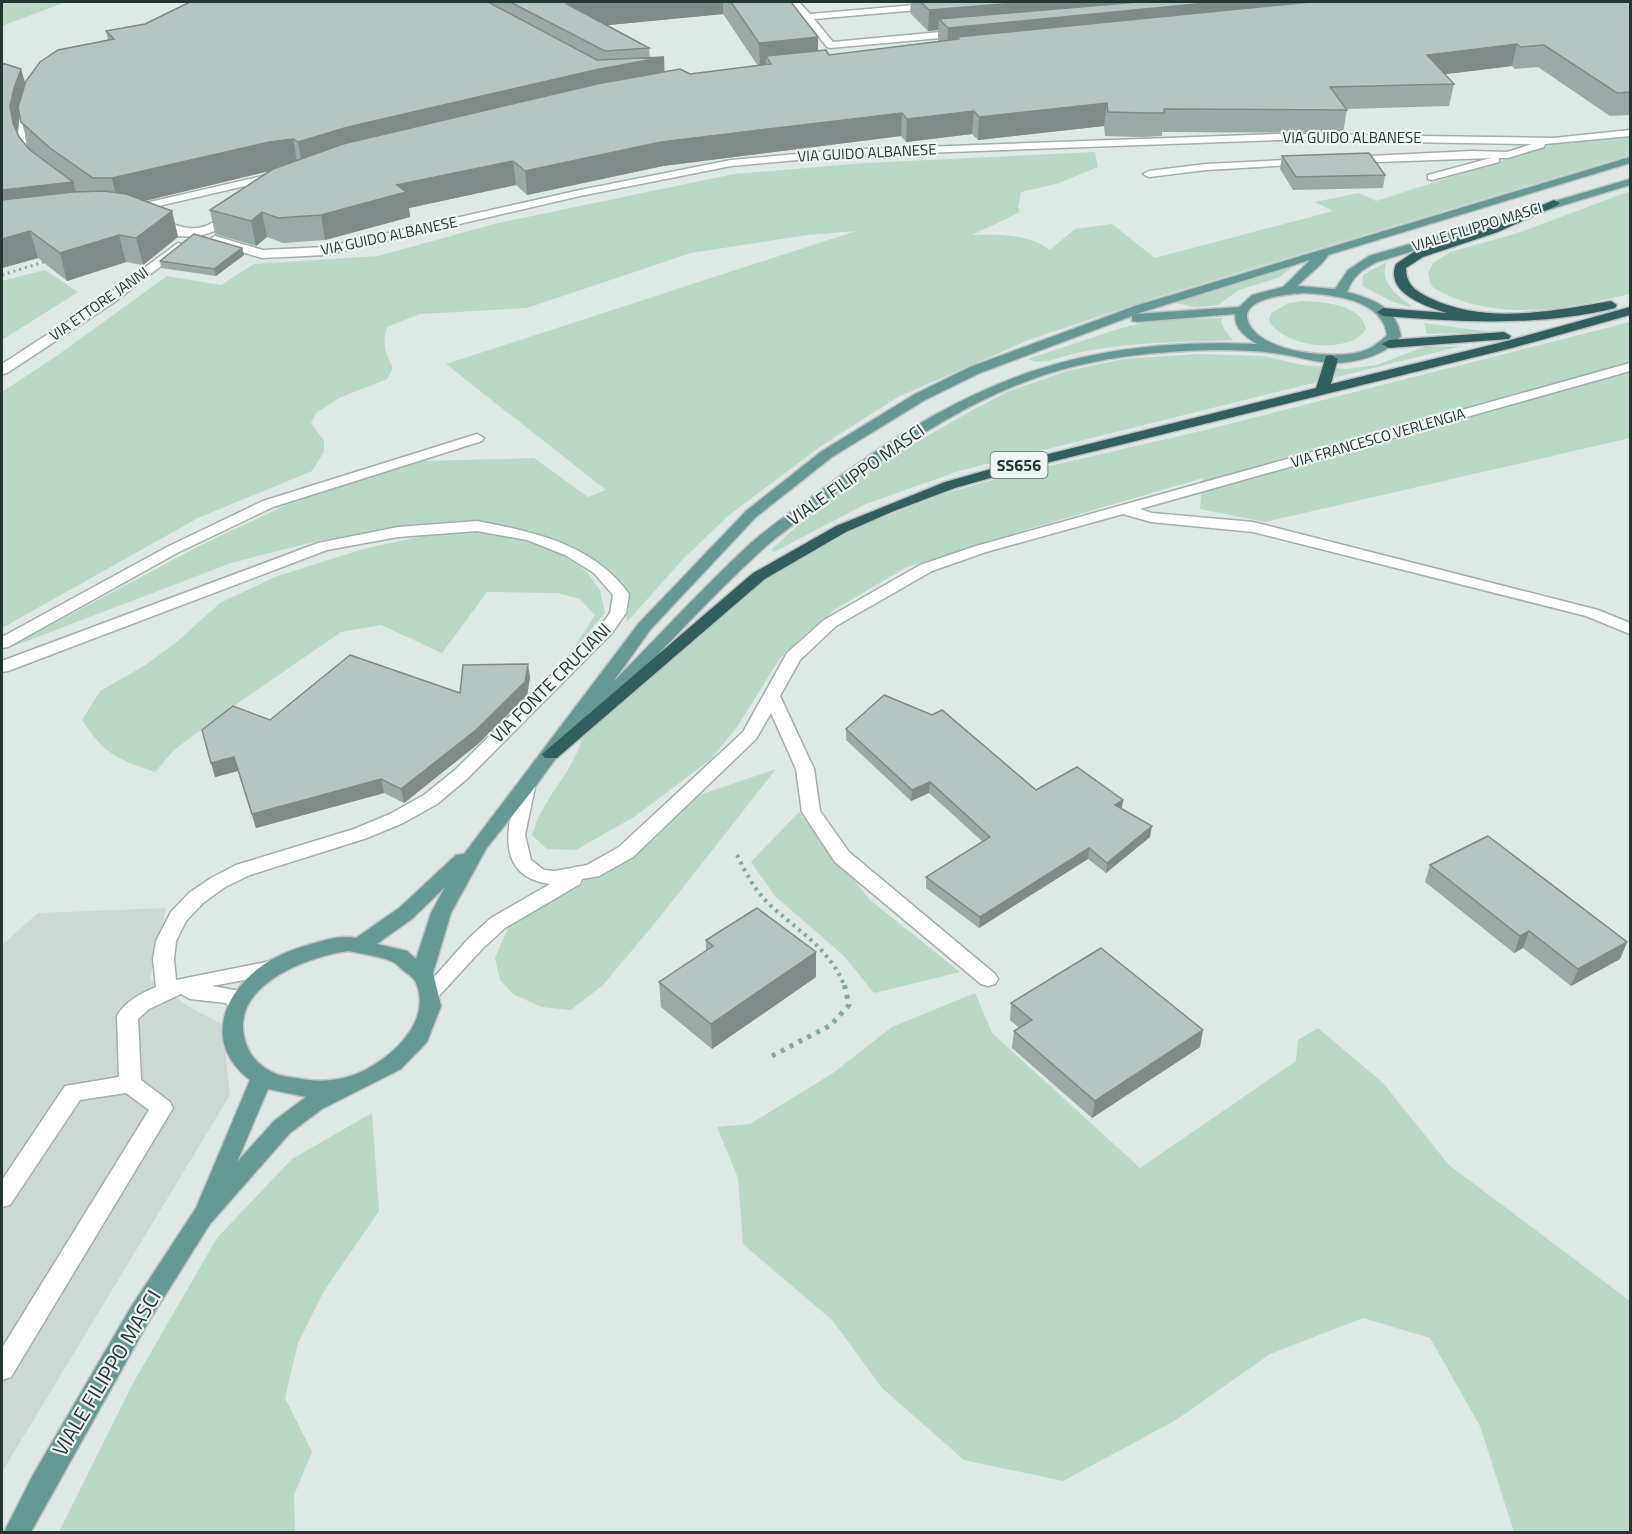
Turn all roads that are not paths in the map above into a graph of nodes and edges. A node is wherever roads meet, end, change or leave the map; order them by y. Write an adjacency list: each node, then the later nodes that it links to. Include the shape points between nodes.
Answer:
1 (795, 2): 3 (street)
2 (975, 2): 3 (street)
3 (807, 17): 4 (street, via 830,45)
4 (973, 32)
5 (34, 89): 10 (street, via 21,115 18,141)
6 (1630, 133): 7 (street, VIA GUIDO ALBANESE)
7 (1553, 141): 8 (street, VIA GUIDO ALBANESE); 17 (street, VIA GUIDO ALBANESE, via 1278,138 840,153 731,163 326,251 262,254)
8 (1508, 155): 11 (street, VIA GUIDO ALBANESE, via 1206,167); 12 (street)
9 (1630, 160): 18 (main road, VIALE FILIPPO MASCI)
10 (33, 165)
11 (1149, 174)
12 (1432, 177)
13 (1630, 182): 15 (main road, VIALE FILIPPO MASCI)
14 (274, 189): 17 (street, VIA GUIDO ALBANESE, via 293,177 275,175 121,212 144,217 178,233)
15 (1554, 204): 20 (main road, VIALE FILIPPO MASCI, via 1373,259 1352,271); 25 (highway, via 1494,230 1419,254 1400,267 1401,283 1419,298)
16 (239, 209): 17 (street, via 212,230)
17 (193, 234): 32 (street, VIA ETTORE JANNI, via 109,300)
18 (1331, 249): 19 (main road, VIALE FILIPPO MASCI, via 1306,268); 26 (main road, VIALE FILIPPO MASCI)
19 (1287, 290): 20 (main road); 22 (main road, via 1258,297)
20 (1340, 294): 24 (main road)
21 (1630, 301): 25 (highway, via 1537,317)
22 (1243, 310): 26 (main road, VIALE FILIPPO MASCI); 29 (main road, via 1243,326)
23 (1630, 311): 27 (highway, SS656)
24 (1383, 312): 25 (highway); 28 (main road, via 1395,328)
25 (1485, 319)
26 (1107, 321): 40 (main road, VIALE FILIPPO MASCI, via 975,370 920,397 827,454 777,492 727,537 645,626)
27 (1559, 329): 28 (highway, SS656, via 1492,338); 33 (highway, SS656)
28 (1389, 344): 30 (main road, via 1366,355)
29 (1277, 349): 30 (main road); 40 (main road, VIALE FILIPPO MASCI, via 1173,348 1080,360 1004,386 919,430 860,468 762,542)
30 (1331, 358): 33 (highway)
31 (1630, 367): 35 (street, VIA FRANCESCO VERLENGIA)
32 (2, 370)
33 (1322, 391): 40 (highway, SS656, via 950,485 841,529 759,576)
34 (477, 438): 37 (street, via 268,504 172,550)
35 (1125, 509): 36 (street, via 1151,517 1253,527 1592,613); 39 (street, VIA FRANCESCO VERLENGIA, via 926,568 830,623 793,657)
36 (1630, 629)
37 (2, 643)
38 (2, 667): 48 (street, VIA FONTE CRUCIANI, via 323,546 398,532 477,526 531,536 600,570 621,594 618,613 606,630 444,790 401,818 350,837 268,859 230,876 194,900 173,925 165,942)
39 (771, 694): 43 (street, VIA FRANCESCO VERLENGIA, via 750,735 699,785 626,852); 46 (street, via 805,769 811,812 842,857)
40 (551, 754): 41 (main road, VIALE FILIPPO MASCI)
41 (526, 787): 42 (main road, VIALE FILIPPO MASCI); 43 (street, VIA FRANCESCO VERLENGIA, via 516,835 522,863 539,876)
42 (478, 846): 44 (main road, VIALE FILIPPO MASCI, via 406,913); 47 (main road, VIALE FILIPPO MASCI, via 441,913 429,945)
43 (579, 875): 47 (street, VIA FRANCESCO VERLENGIA, via 498,923)
44 (361, 945): 45 (main road, via 322,947); 47 (main road, via 398,954 416,966)
45 (271, 968): 48 (street); 49 (main road)
46 (988, 979)
47 (426, 984): 52 (main road, via 432,1002 428,1023 416,1043 372,1076)
48 (167, 990): 49 (street, via 220,993 233,996); 51 (street, via 146,999 128,1016)
49 (238, 1005): 50 (main road, via 232,1026 234,1046 244,1064)
50 (262, 1078): 52 (main road, via 314,1090); 54 (main road, VIALE FILIPPO MASCI)
51 (130, 1084): 53 (street, via 73,1092); 55 (street, via 162,1108)
52 (344, 1086): 54 (main road, VIALE FILIPPO MASCI, via 314,1102 282,1127)
53 (2, 1198)
54 (202, 1217): 56 (main road, VIALE FILIPPO MASCI, via 140,1314)
55 (2, 1369)
56 (17, 1533)

